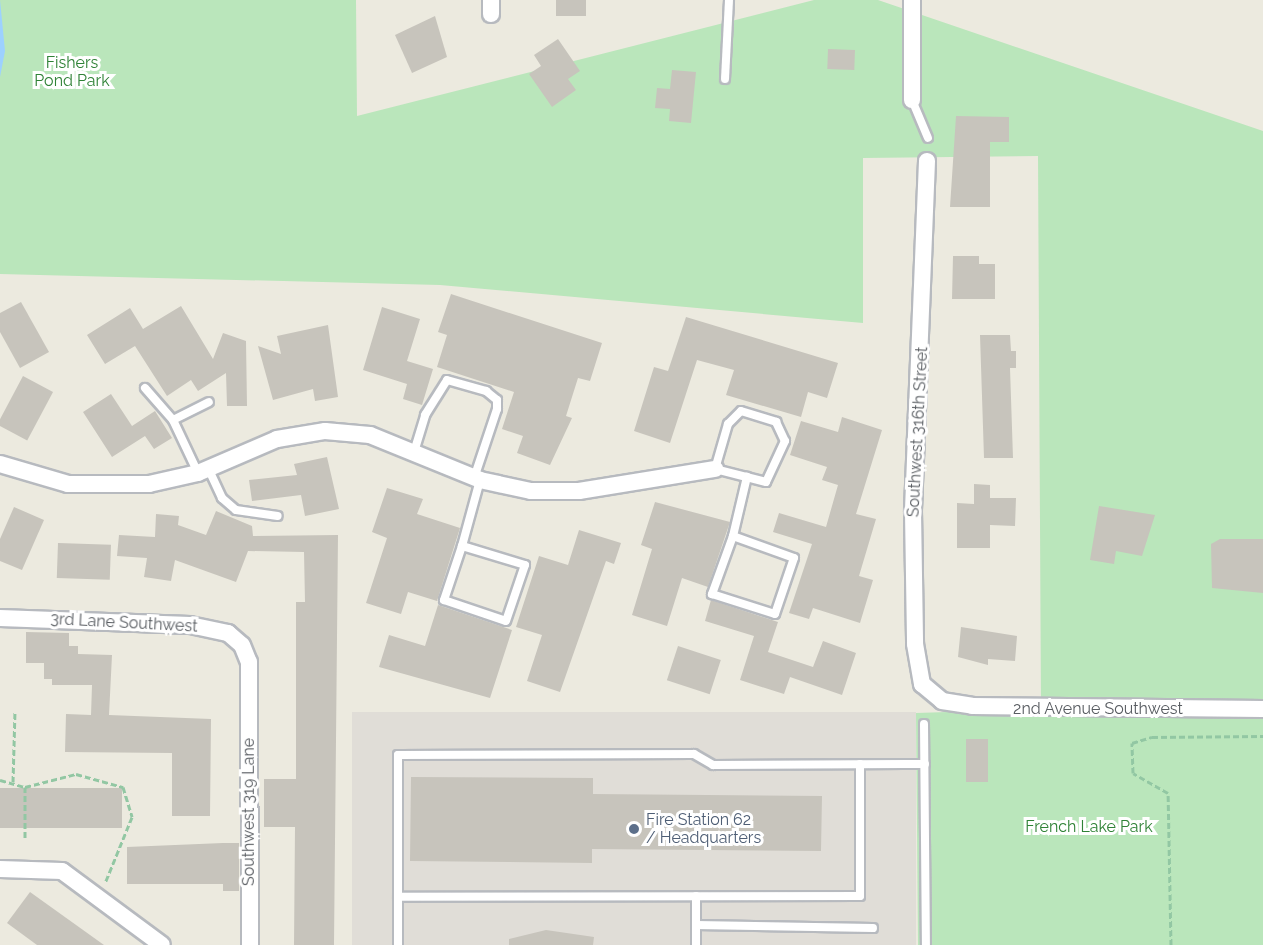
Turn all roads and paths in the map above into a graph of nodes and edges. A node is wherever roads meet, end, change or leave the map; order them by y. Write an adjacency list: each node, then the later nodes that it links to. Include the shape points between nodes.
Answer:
1 (729, 0): 3 (lane)
2 (912, 0): 4 (street)
3 (725, 79)
4 (912, 100): 5 (lane)
5 (928, 138)
6 (927, 161): 21 (street, Southwest 316th Street, via 927,241 918,302 924,340 913,512 914,634 919,678)
7 (145, 388): 9 (lane)
8 (209, 402): 9 (lane)
9 (172, 420): 13 (lane)
10 (414, 452): 13 (street, via 370,435 325,431 277,439); 15 (street); 15 (lane, via 425,415 447,380 486,391 497,400 497,409)
11 (0, 464): 13 (street, via 43,479 93,487 149,484)
12 (715, 469): 14 (lane); 14 (lane, via 728,424 741,411 776,422 785,441 770,480); 15 (street, via 557,492)
13 (204, 471): 16 (lane, via 222,498 236,510)
14 (747, 477): 17 (lane)
15 (477, 479): 18 (lane)
16 (278, 516)
17 (733, 536): 17 (lane, via 794,558 775,614 712,594)
18 (462, 546): 18 (lane, via 525,565 506,621 444,600)
19 (0, 618): 20 (street, 3rd Lane Southwest, via 217,629 242,645)
20 (249, 679): 39 (street, Southwest 319 Lane)
21 (935, 698): 22 (street, 2nd Avenue Southwest, via 957,705 1041,710)
22 (1263, 709)
23 (15, 712): 29 (path)
24 (924, 724): 27 (lane)
25 (1263, 736): 43 (path, via 1152,737 1132,743 1133,773 1168,793)
26 (860, 764): 27 (lane); 34 (lane, via 860,896); 35 (lane, via 713,765 694,754 398,755)
27 (925, 764): 42 (lane)
28 (0, 780): 29 (path)
29 (13, 782): 30 (path)
30 (25, 787): 31 (path); 33 (path, via 76,774 127,792 132,817)
31 (25, 840)
32 (0, 869): 33 (street, via 62,871)
33 (97, 896): 38 (street)
34 (696, 896): 35 (lane); 36 (lane)
35 (398, 897): 40 (lane)
36 (696, 925): 37 (lane); 41 (lane)
37 (873, 928)
38 (162, 945)
39 (250, 945)
40 (398, 945)
41 (696, 945)
42 (926, 945)
43 (1170, 945)

